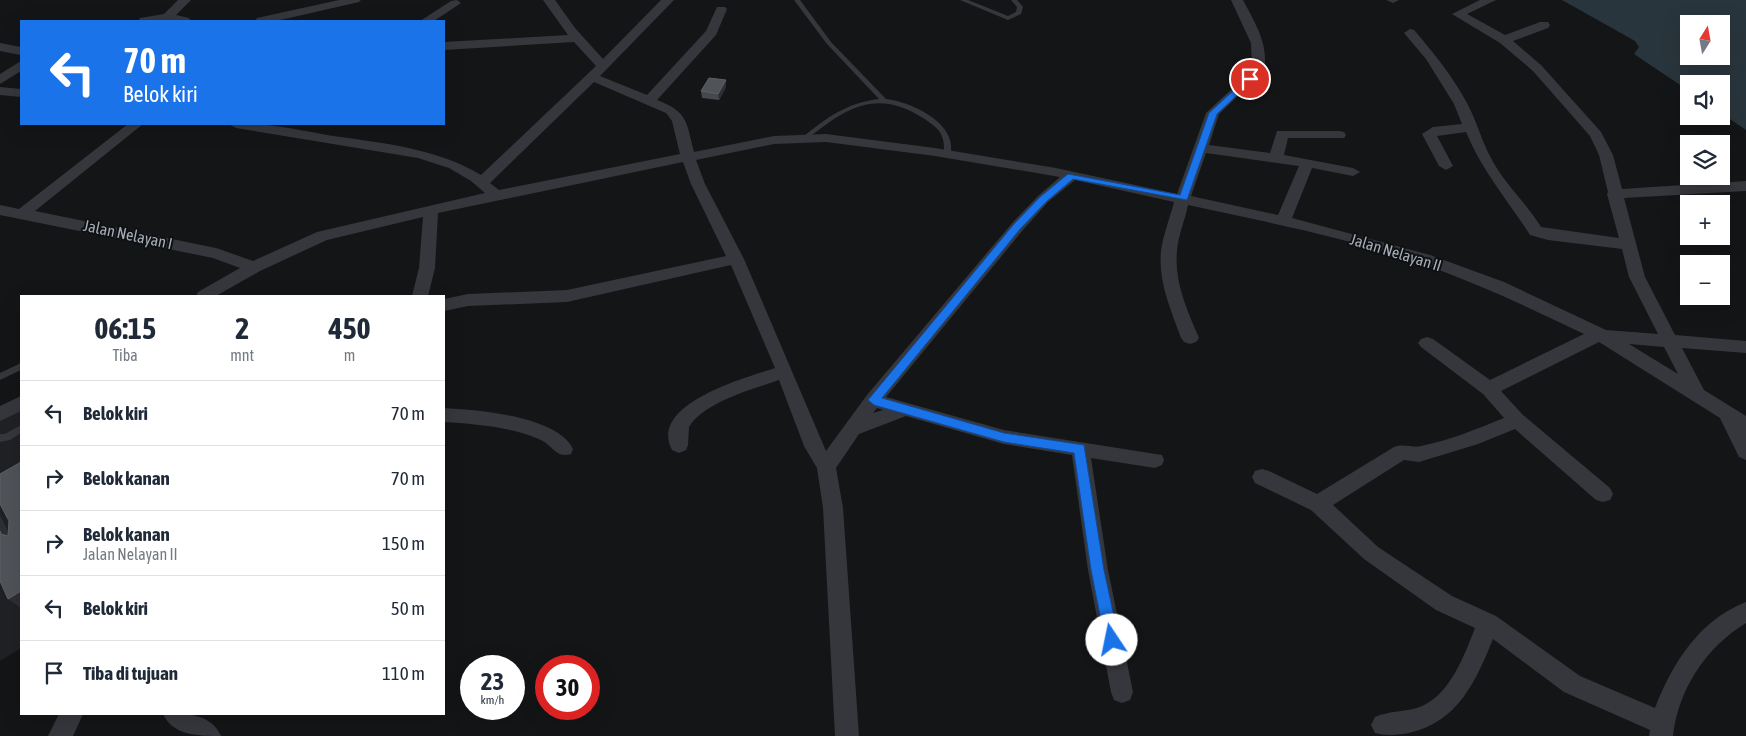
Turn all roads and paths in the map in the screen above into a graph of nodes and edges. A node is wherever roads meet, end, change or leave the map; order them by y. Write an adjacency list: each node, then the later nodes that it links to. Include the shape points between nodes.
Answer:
1 (184, 0): 13 (street)
2 (292, 0): 16 (street)
3 (355, 0): 16 (street)
4 (549, 0): 20 (street)
5 (668, 0): 26 (street)
6 (797, 0): 31 (lane, via 829,43)
7 (963, 0): 8 (lane, via 1008,18 1019,13 1020,8)
8 (1014, 0)
9 (1237, 0): 40 (street, via 1259,46 1260,65 1258,71 1216,109)
10 (1490, 0): 21 (street, via 1458,14)
11 (455, 3): 17 (street)
12 (721, 8): 32 (street, via 712,32)
13 (168, 17): 14 (street); 15 (street)
14 (150, 20)
15 (181, 20)
16 (265, 20)
17 (428, 20)
18 (1544, 24): 21 (street)
19 (1410, 33): 36 (street, via 1436,65)
20 (577, 38): 22 (street); 26 (street)
21 (1504, 40): 50 (street, via 1537,68 1596,135 1606,155)
22 (445, 46)
23 (0, 47): 24 (street)
24 (20, 51)
25 (20, 66): 28 (street)
26 (603, 66): 27 (street)
27 (592, 77): 32 (street); 48 (street, via 504,158)
28 (0, 80)
29 (0, 91): 30 (street)
30 (20, 93)
31 (883, 99): 39 (lane, via 830,117); 41 (lane, via 903,102 944,129 949,137)
32 (649, 101): 42 (street, via 671,110 680,120)
33 (135, 125): 55 (street)
34 (242, 125): 38 (street)
35 (325, 125): 38 (street)
36 (1472, 127): 45 (street, via 1438,130 1429,134); 57 (street, via 1483,157 1535,231)
37 (1338, 134): 43 (street, via 1282,134)
38 (313, 136): 48 (street, via 420,154 454,165)
39 (805, 138): 41 (street, Jalan Nelayan II); 42 (street, Jalan Nelayan II, via 774,140)
40 (1201, 148): 43 (street); 52 (street)
41 (948, 154): 47 (street, Jalan Nelayan II)
42 (688, 157): 51 (street, Jalan Nelayan II); 58 (street, via 698,184)
43 (1276, 158): 44 (street)
44 (1307, 163): 46 (street); 56 (street)
45 (1446, 166)
46 (1353, 172)
47 (1064, 174): 52 (street, Jalan Nelayan II); 73 (street)
48 (481, 184): 51 (street)
49 (1746, 186): 50 (street)
50 (1614, 194): 57 (street)
51 (496, 195): 54 (street, Jalan Nelayan II)
52 (1183, 198): 56 (street, Jalan Nelayan II); 64 (street, via 1169,250 1169,275)
53 (0, 210): 55 (street, Jalan Nelayan I)
54 (431, 210): 59 (street, Jalan Nelayan II, via 322,236); 61 (street, via 427,268)
55 (22, 214): 59 (street, Jalan Nelayan I, via 233,258)
56 (1283, 221): 63 (street, Jalan Nelayan II, via 1443,266 1498,286)
57 (1628, 244): 65 (street, via 1637,277)
58 (736, 258): 62 (street, via 567,296 468,300); 69 (street)
59 (254, 267): 60 (street, Jalan Nelayan II)
60 (206, 295)
61 (420, 295)
62 (445, 305)
63 (1601, 335): 65 (street); 71 (street); 72 (street, Jalan Nelayan II)
64 (1190, 338)
65 (1670, 342): 67 (street); 72 (street)
66 (1427, 344): 71 (street)
67 (1746, 347)
68 (20, 367): 70 (lane)
69 (785, 372): 84 (street, via 735,389 698,408 680,426); 88 (street)
70 (0, 377)
71 (1489, 389): 79 (street)
72 (1697, 394): 76 (street, Jalan Nelayan II)
73 (874, 400): 75 (street); 81 (street)
74 (20, 403): 77 (street)
75 (903, 410): 81 (street); 85 (street, via 1004,438)
76 (1726, 413): 80 (street, Jalan Nelayan II); 87 (street)
77 (0, 414)
78 (445, 415): 86 (street, via 464,415 541,433 556,440)
79 (1517, 420): 91 (street); 92 (street, via 1419,454 1401,452)
80 (1746, 426)
81 (851, 429): 88 (street)
82 (20, 430): 83 (lane)
83 (0, 438)
84 (679, 445)
85 (1080, 448): 89 (street); 95 (street, via 1098,570)
86 (564, 449)
87 (1746, 452)
88 (820, 458): 102 (street, via 833,508)
89 (1155, 460)
90 (1262, 477): 92 (street)
91 (1603, 494)
92 (1318, 504): 94 (street, via 1378,558 1444,603)
93 (1746, 612): 99 (street, via 1709,638 1685,672)
94 (1488, 623): 98 (street, via 1463,681 1453,694 1429,714); 99 (street, via 1572,684)
95 (1122, 692)
96 (71, 715): 100 (street)
97 (177, 715): 101 (street)
98 (1383, 725)
99 (1661, 729)
100 (60, 736)
101 (209, 736)
102 (847, 736)

